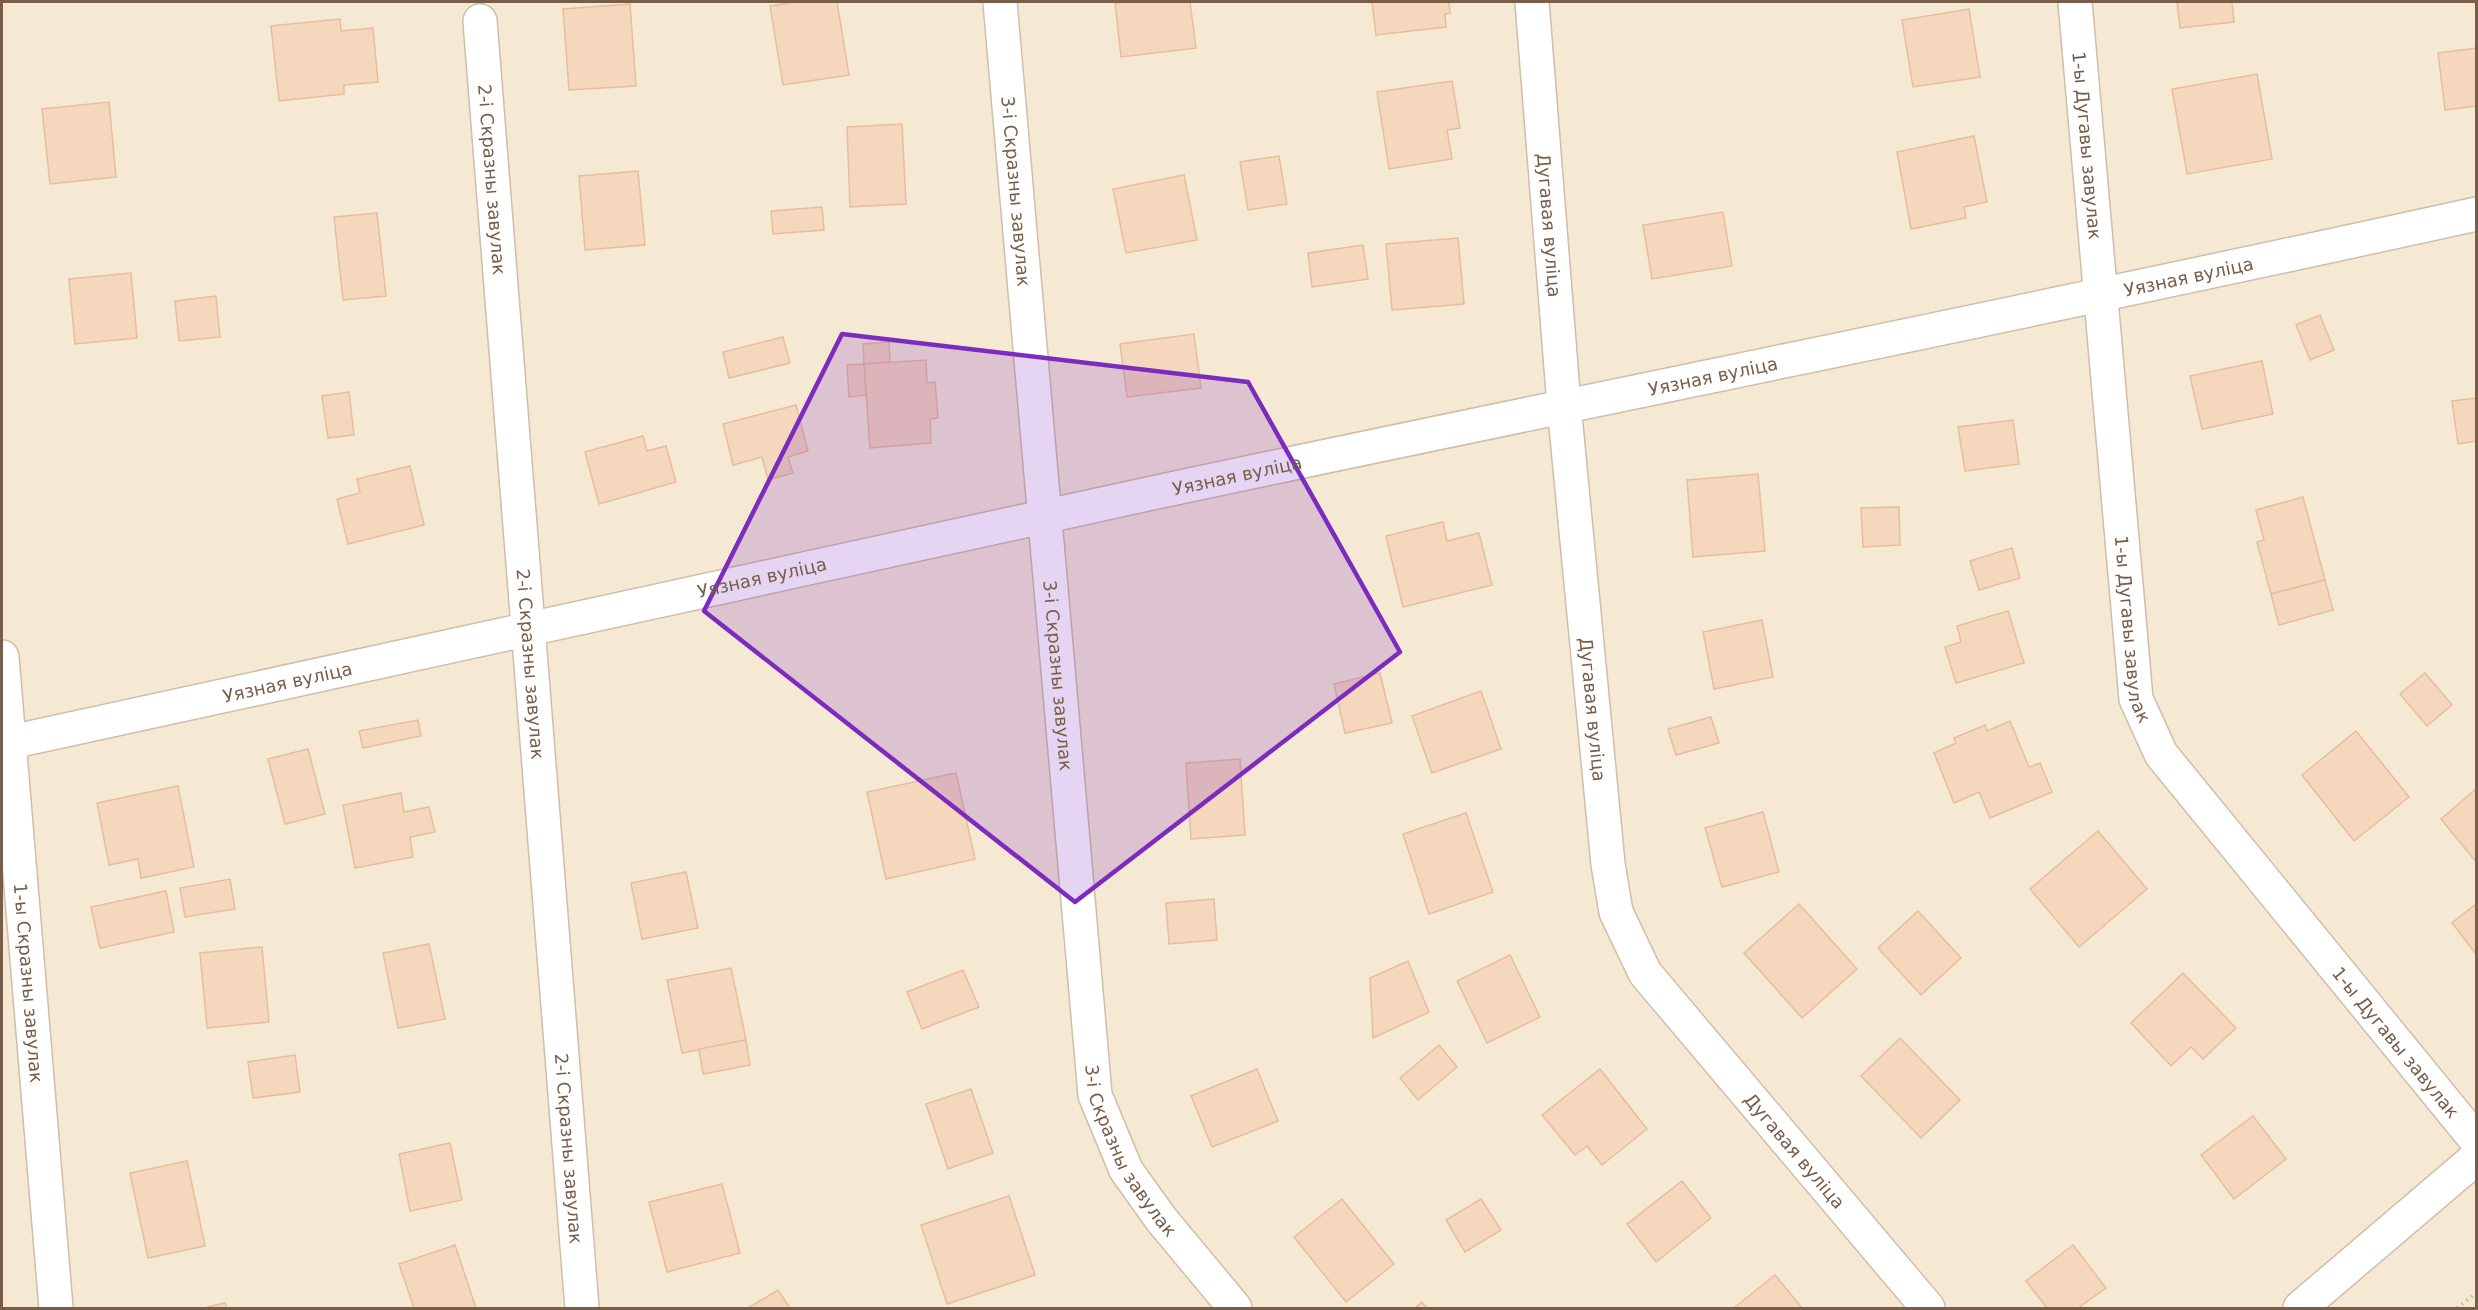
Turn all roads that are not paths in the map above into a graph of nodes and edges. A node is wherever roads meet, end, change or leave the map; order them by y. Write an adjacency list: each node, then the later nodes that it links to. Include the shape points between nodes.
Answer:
1 (1000, 2): 8 (street, 3-і Скразны завулак)
2 (1532, 2): 7 (street, Дугавая вуліца)
3 (2074, 2): 6 (street, 1-ы Дугавы завулак)
4 (480, 21): 9 (street, 2-і Скразны завулак)
5 (2476, 214): 6 (street, Уязная вуліца)
6 (2100, 297): 7 (street, Уязная вуліца); 12 (street, 1-ы Дугавы завулак, via 2136,699 2161,754)
7 (1564, 405): 8 (street, Уязная вуліца); 17 (street, Дугавая вуліца, via 1608,864 1616,912 1645,973)
8 (1044, 516): 9 (street, Уязная вуліца); 16 (street, 3-і Скразны завулак, via 1095,1095 1126,1170)
9 (529, 628): 11 (street, Уязная вуліца); 15 (street, 2-і Скразны завулак)
10 (2, 657): 11 (street, 1-ы Скразны завулак)
11 (5, 743): 14 (street, 1-ы Скразны завулак)
12 (2476, 1140)
13 (2476, 1158): 18 (street)
14 (56, 1308)
15 (582, 1308)
16 (1235, 1308)
17 (1928, 1308)
18 (2300, 1308)

